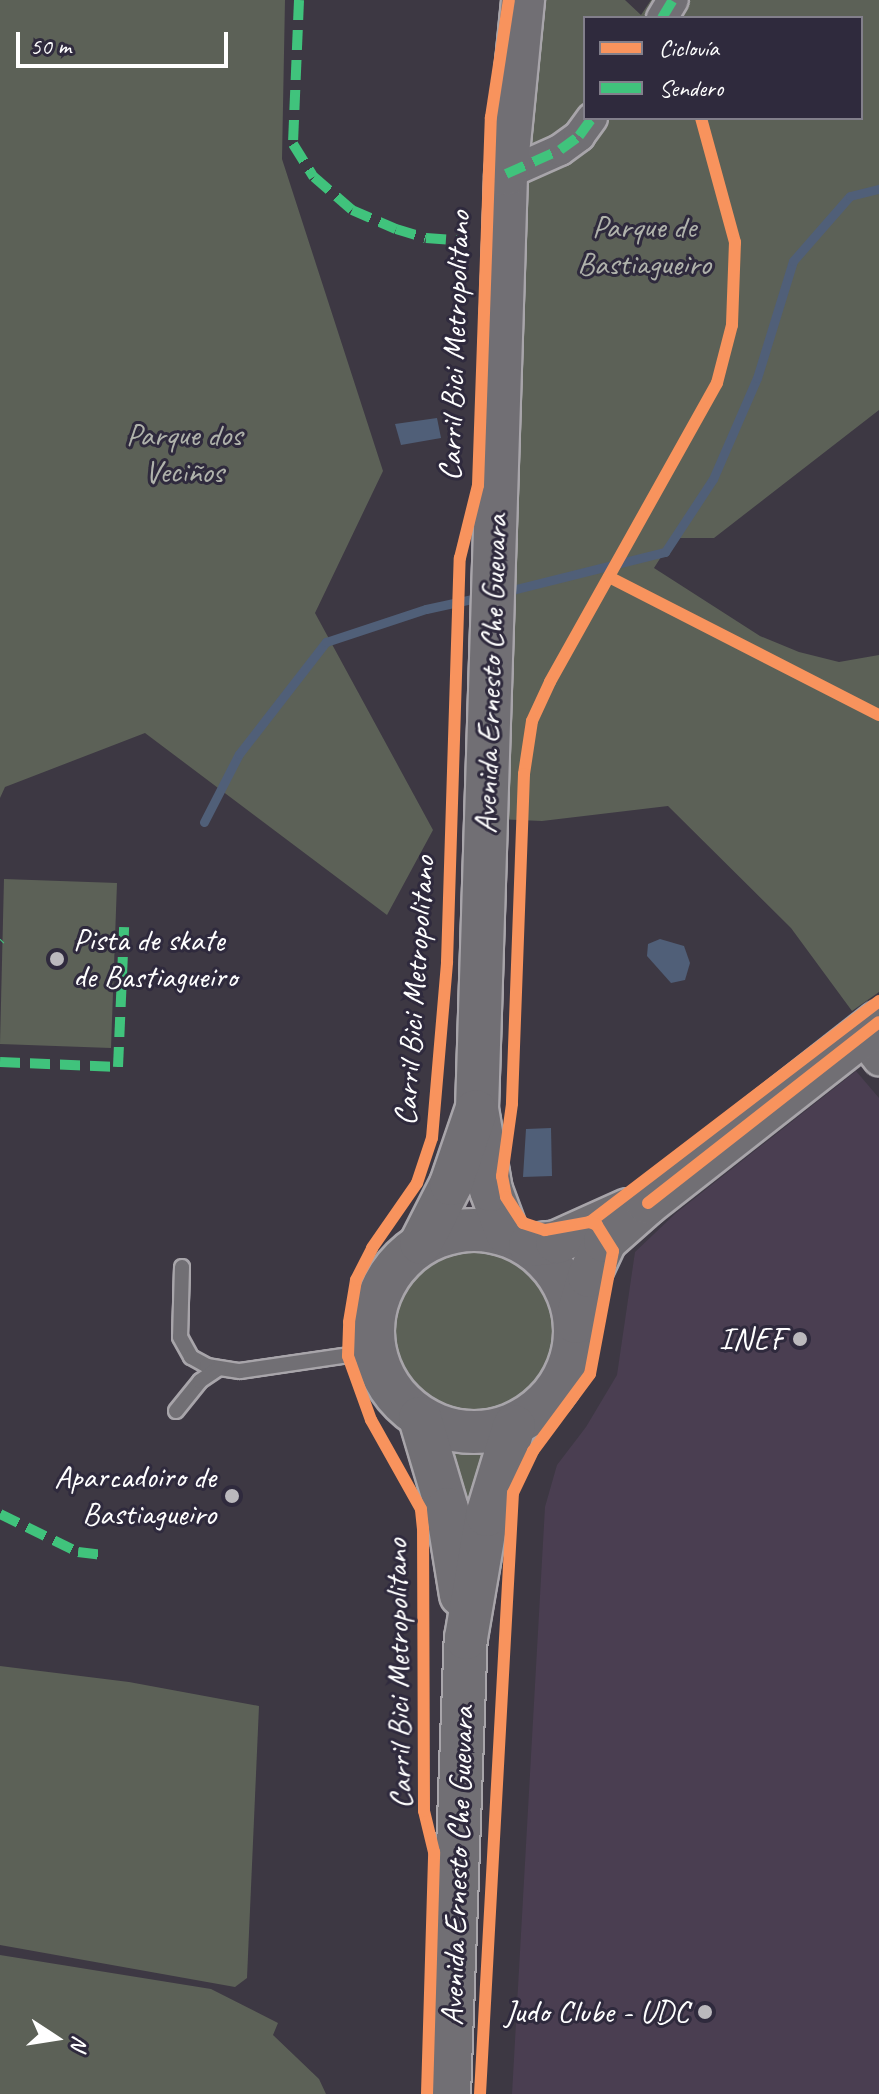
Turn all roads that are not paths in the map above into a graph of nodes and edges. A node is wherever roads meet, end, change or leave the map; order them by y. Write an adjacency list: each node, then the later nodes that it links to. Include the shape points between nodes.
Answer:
1 (523, 0): 3 (main road, Avenida Ernesto Che Guevara)
2 (591, 120): 3 (street, via 560,150)
3 (506, 174): 5 (main road, Avenida Ernesto Che Guevara)
4 (873, 1039): 6 (main road, via 817,1073)
5 (477, 1109): 7 (main road, Avenida Ernesto Che Guevara, via 491,1190); 8 (main road, Avenida Ernesto Che Guevara, via 451,1184)
6 (648, 1203): 7 (main road, via 557,1242); 10 (main road, via 605,1241)
7 (518, 1239): 8 (main road, via 458,1229); 10 (main road, via 555,1268)
8 (421, 1243): 11 (main road, via 396,1264 373,1312)
9 (182, 1267): 12 (lane, via 180,1337 191,1357)
10 (576, 1322): 15 (main road, via 568,1372 541,1409)
11 (371, 1352): 12 (lane, via 240,1371); 14 (main road)
12 (218, 1369): 13 (lane, via 200,1381)
13 (176, 1411)
14 (420, 1418): 15 (main road, via 463,1433); 16 (main road, Avenida Ernesto Che Guevara, via 447,1509)
15 (514, 1426): 16 (main road, Avenida Ernesto Che Guevara, via 487,1515)
16 (466, 1638): 17 (main road, Avenida Ernesto Che Guevara)
17 (449, 2094)

